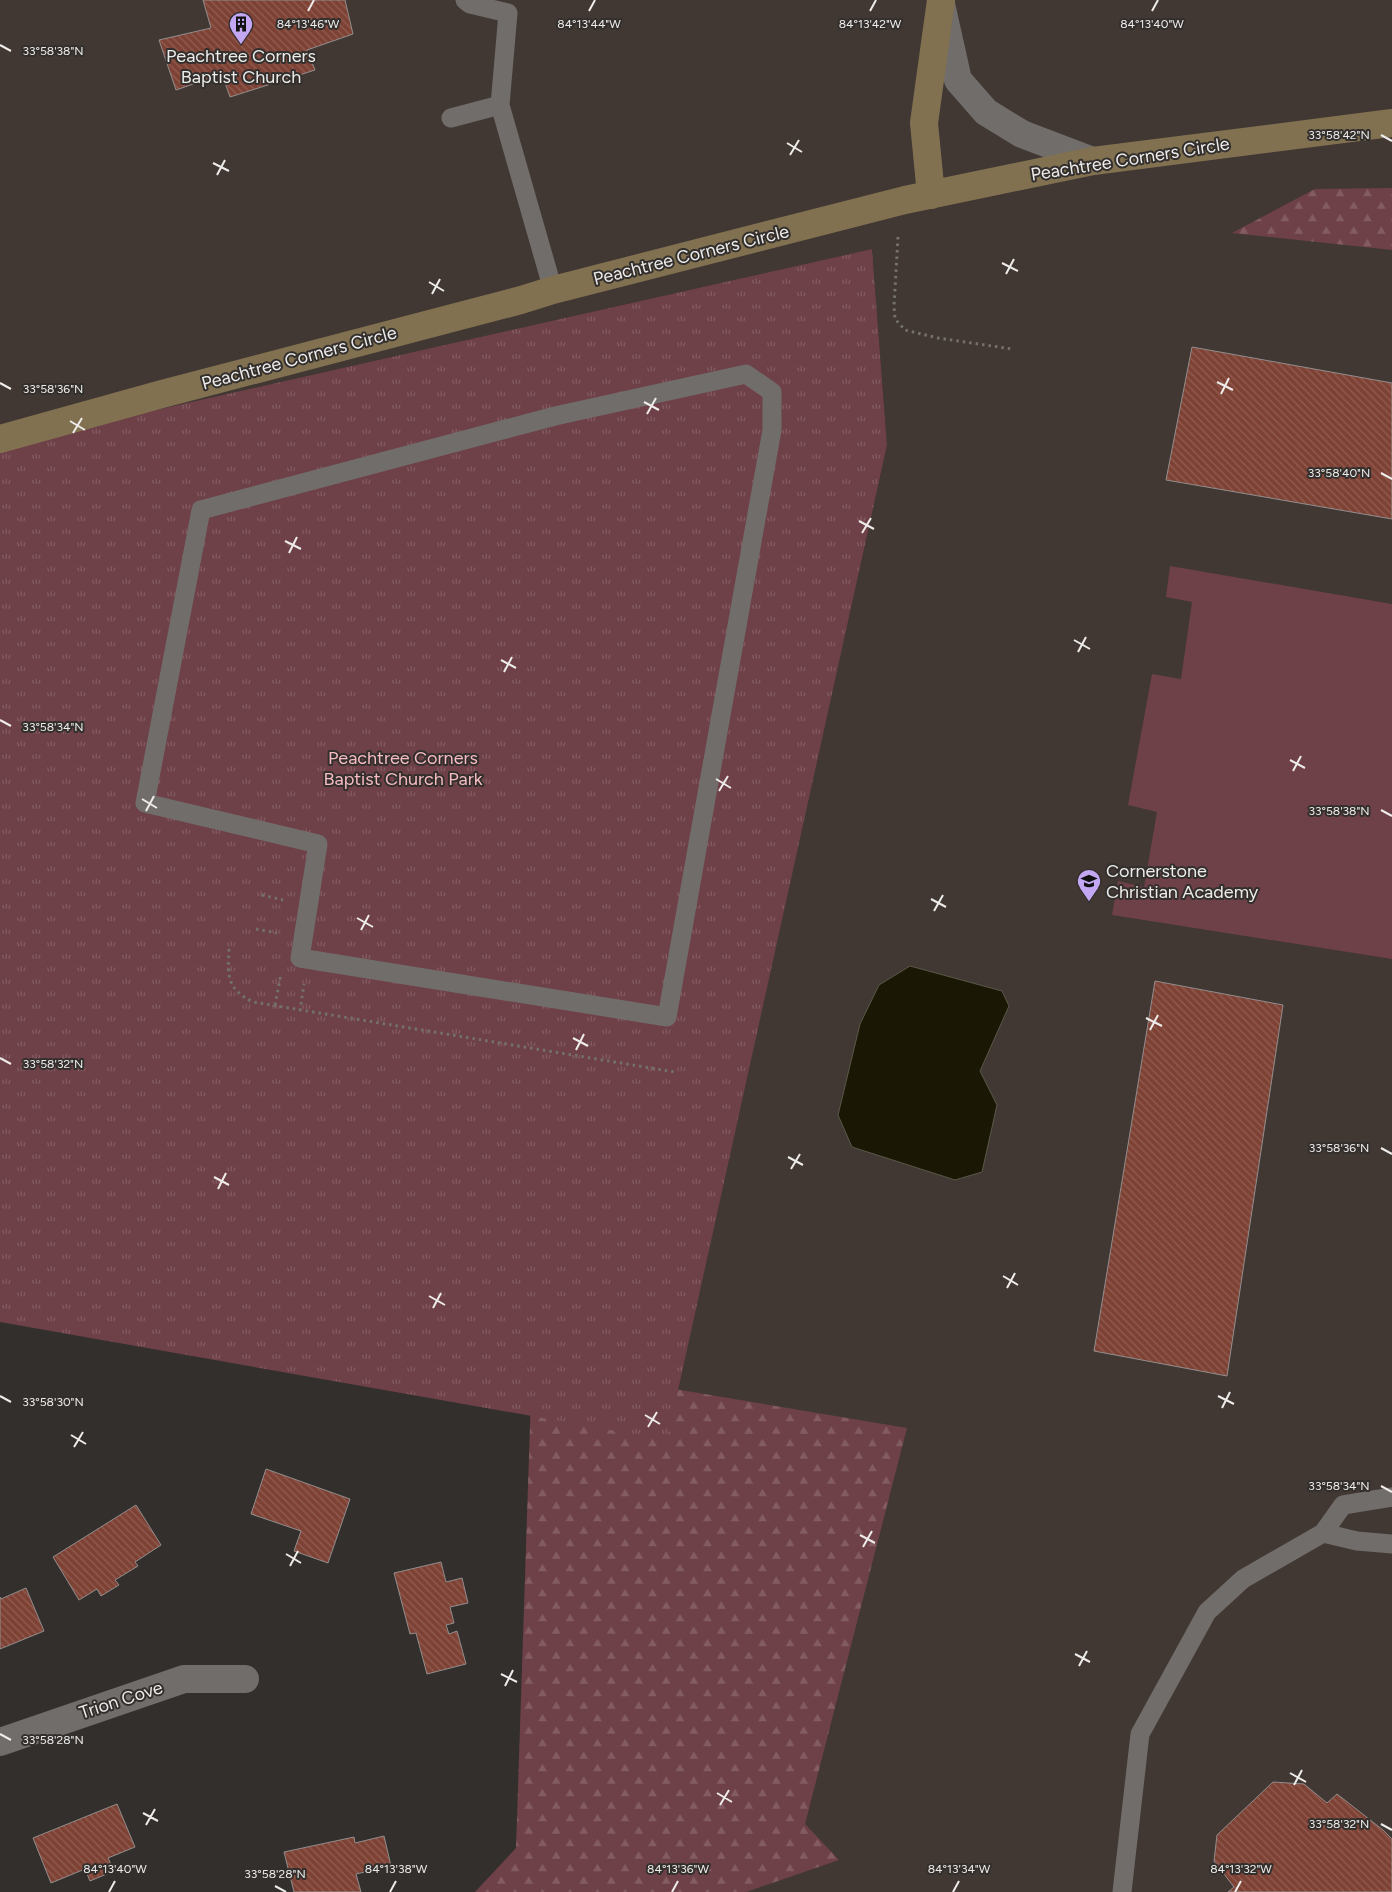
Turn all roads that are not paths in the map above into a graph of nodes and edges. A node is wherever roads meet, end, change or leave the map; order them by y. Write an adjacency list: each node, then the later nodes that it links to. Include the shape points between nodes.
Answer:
1 (465, 0): 3 (lane, via 508,13)
2 (941, 0): 6 (street, via 958,80 986,112 1022,134); 7 (street, via 924,123)
3 (500, 105): 4 (lane); 8 (lane)
4 (451, 118)
5 (1392, 122): 6 (street, Peachtree Corners Circle)
6 (1093, 161): 7 (street, Peachtree Corners Circle)
7 (931, 195): 8 (street, Peachtree Corners Circle)
8 (553, 290): 10 (street, Peachtree Corners Circle)
9 (746, 374): 9 (lane, via 555,416 201,510 144,804 318,844 300,958 667,1017 772,430 772,392)
10 (0, 439)
11 (1392, 1497): 12 (lane, via 1343,1505)
12 (1323, 1533): 13 (lane, via 1357,1541); 16 (lane, via 1243,1579 1208,1612 1140,1734)
13 (1392, 1544)
14 (245, 1679): 15 (street, Trion Cove, via 184,1679)
15 (0, 1742)
16 (1122, 1892)

